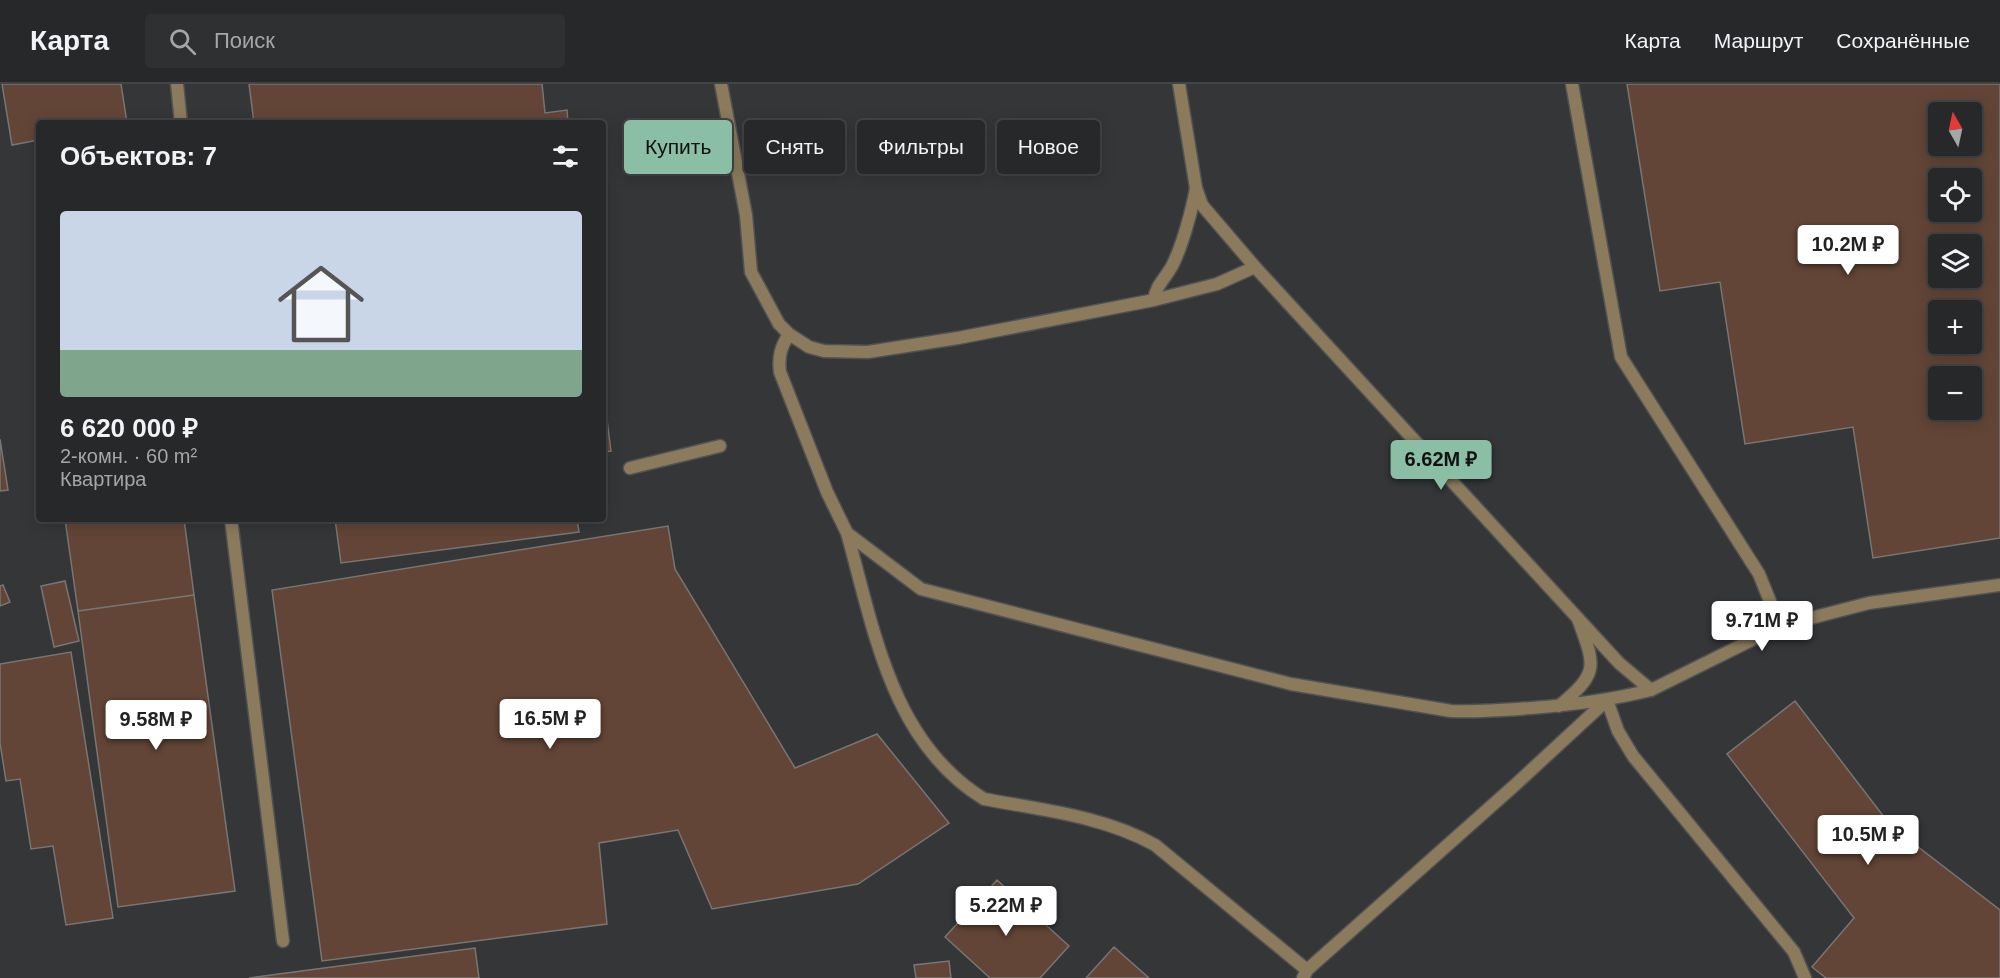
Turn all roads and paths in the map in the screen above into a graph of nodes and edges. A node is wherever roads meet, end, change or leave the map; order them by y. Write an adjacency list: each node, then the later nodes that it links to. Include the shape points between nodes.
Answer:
1 (177, 84): 5 (street)
2 (721, 84): 9 (street, via 746,215 751,272 775,318)
3 (1179, 84): 6 (street)
4 (1572, 84): 16 (street, via 1621,357 1759,574)
5 (181, 120)
6 (1196, 188): 7 (street, via 1203,205); 8 (street, via 1172,266 1158,285)
7 (1255, 267): 8 (street, via 1217,284); 15 (street)
8 (1154, 300): 9 (street, via 868,352 824,351)
9 (789, 334): 13 (street, via 780,350 780,372)
10 (720, 446): 11 (street)
11 (630, 468)
12 (231, 522): 20 (street)
13 (847, 533): 19 (street, via 921,589 1291,684 1451,711); 21 (street, via 885,670 921,740 945,767 984,799 1105,823 1155,845)
14 (2000, 585): 16 (street, via 1869,603)
15 (1577, 618): 17 (street); 19 (street, via 1591,659 1591,671 1586,682)
16 (1780, 626): 17 (street)
17 (1650, 690): 18 (street)
18 (1607, 700): 19 (street); 21 (street); 22 (street, via 1633,756 1794,952)
19 (1559, 706)
20 (283, 941)
21 (1305, 974)
22 (1805, 978)

